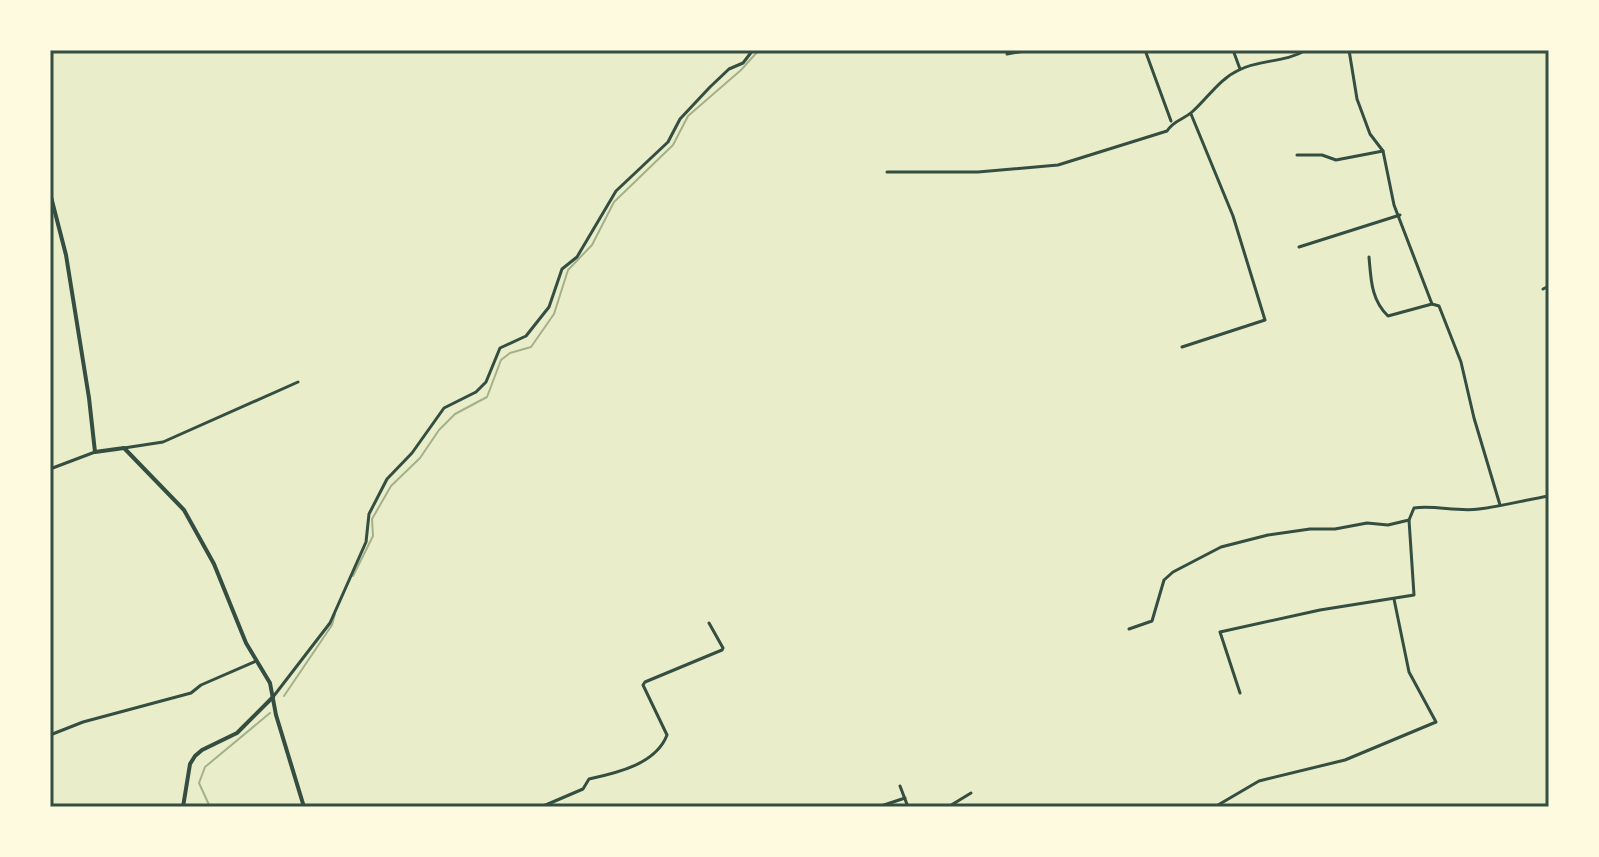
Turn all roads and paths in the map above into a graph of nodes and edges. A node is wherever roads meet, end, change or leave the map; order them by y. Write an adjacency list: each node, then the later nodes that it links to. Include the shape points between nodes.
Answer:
1 (753, 50): 34 (street, via 710,87 680,119 668,142 616,191 577,257 562,269 549,307 526,336 500,348 486,382 444,408 387,479 330,623)
2 (1029, 50): 7 (street)
3 (1145, 50): 10 (street)
4 (1233, 50): 8 (street)
5 (1306, 50): 8 (street)
6 (1349, 50): 11 (street, via 1357,99 1370,134)
7 (1007, 54)
8 (1240, 69): 9 (street, via 1211,90)
9 (1191, 114): 10 (street); 21 (street, via 1233,216 1265,320)
10 (1172, 123): 13 (street, via 1154,136 1058,165)
11 (1383, 151): 12 (street, via 1336,160); 15 (street)
12 (1297, 155)
13 (887, 172)
14 (50, 193): 24 (street, via 68,269)
15 (1400, 215): 16 (street); 20 (street)
16 (1299, 247)
17 (1369, 257): 20 (street, via 1371,285 1388,316)
18 (1549, 286): 19 (street)
19 (1543, 289)
20 (1432, 304): 27 (street, via 1439,306 1461,362)
21 (1182, 347)
22 (298, 382): 23 (street, via 163,442)
23 (124, 448): 24 (street); 32 (street, via 184,510)
24 (95, 452): 25 (street)
25 (50, 469)
26 (1549, 496): 27 (street)
27 (1500, 505): 28 (street, via 1414,508)
28 (1409, 520): 29 (street, via 1414,595); 31 (street, via 1268,535 1221,547 1164,580 1152,621)
29 (1394, 599): 33 (street, via 1220,632); 39 (street, via 1409,672 1436,722 1345,760 1259,781)
30 (709, 623): 42 (street, via 722,650 643,685 667,735 658,750 645,761 589,779 583,789)
31 (1129, 629)
32 (257, 661): 34 (street); 35 (street, via 191,693)
33 (1240, 693)
34 (273, 697): 40 (street, via 237,733 195,756); 41 (street)
35 (50, 735)
36 (900, 786): 38 (street)
37 (971, 793): 45 (street)
38 (905, 798): 43 (street); 44 (street)
39 (1218, 805)
40 (183, 807)
41 (304, 807)
42 (541, 807)
43 (878, 807)
44 (908, 807)
45 (948, 807)

